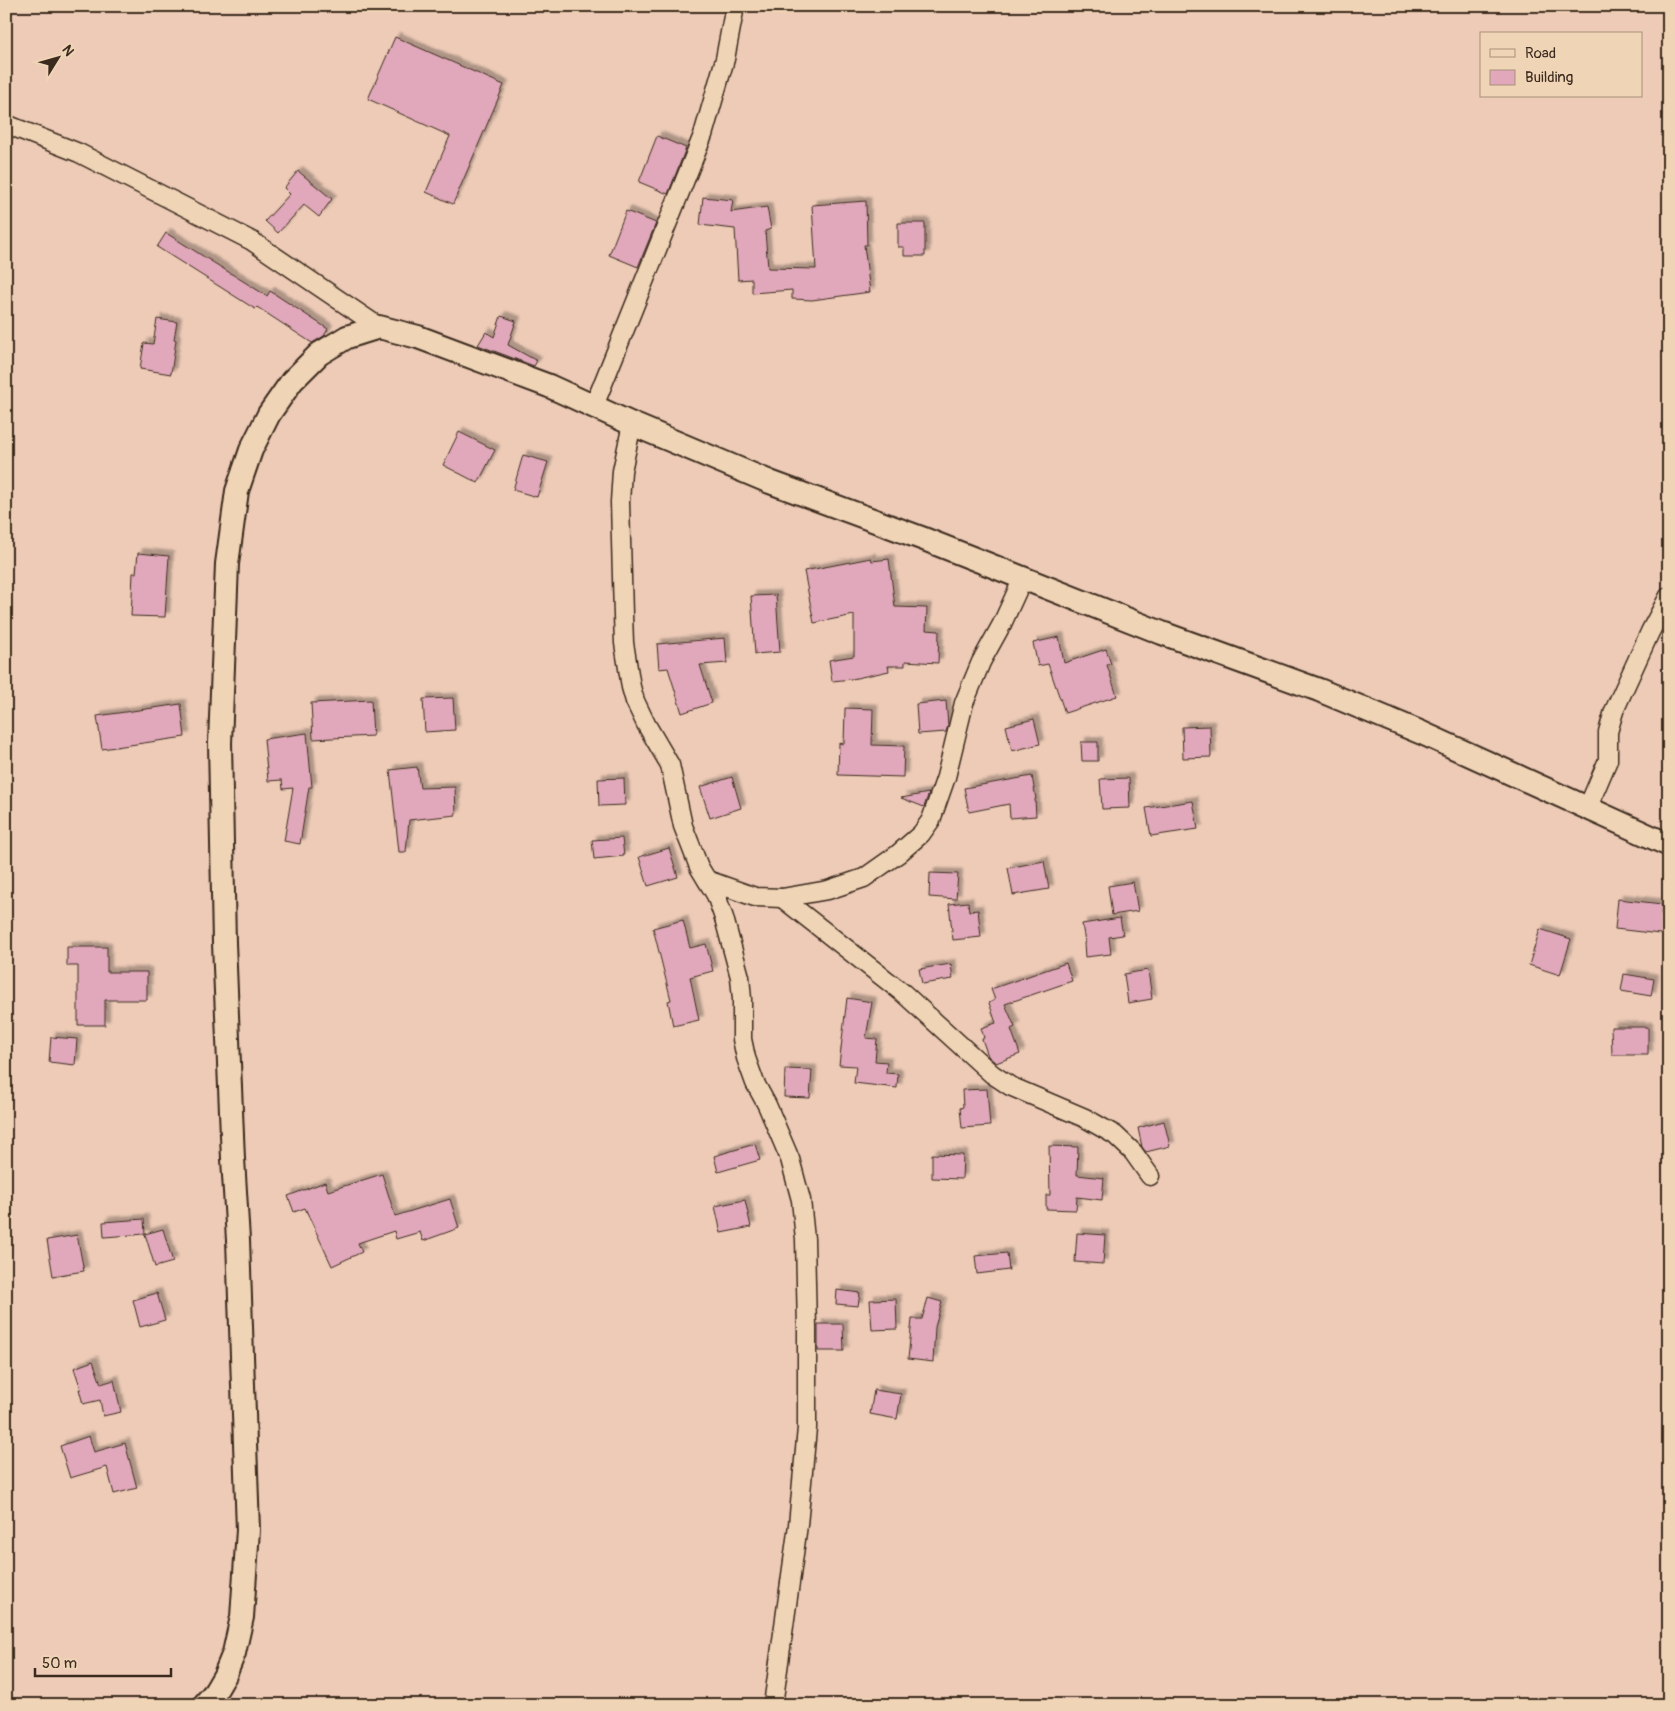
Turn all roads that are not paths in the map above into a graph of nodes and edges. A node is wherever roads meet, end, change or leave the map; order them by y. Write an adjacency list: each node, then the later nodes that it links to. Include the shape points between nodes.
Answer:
1 (735, 6): 4 (street, via 703,135)
2 (6, 124): 3 (street, via 79,153 252,241)
3 (379, 327): 4 (street, via 418,337); 13 (street, via 347,337 318,354 292,381 269,414 251,450 237,491 227,564 220,743 248,1530 242,1616 234,1653 225,1675)
4 (594, 406): 5 (street)
5 (632, 424): 6 (street, via 770,482); 10 (street, via 622,471 620,502 624,643 631,687 646,724 670,765 683,826)
6 (1022, 578): 8 (street, via 1319,690); 11 (street, via 964,703 946,777 931,820 922,834 864,878 828,890)
7 (1669, 596): 8 (street, via 1614,711 1608,732 1608,760)
8 (1588, 807): 9 (street)
9 (1669, 845)
10 (707, 880): 11 (street, via 755,897); 14 (street, via 724,918 740,977 742,1039 746,1058 790,1159 801,1200 805,1239 807,1428 798,1525)
11 (782, 898): 12 (street, via 903,993 992,1074 1010,1086 1085,1118 1115,1135 1133,1152)
12 (1150, 1176)
13 (204, 1705)
14 (773, 1705)

